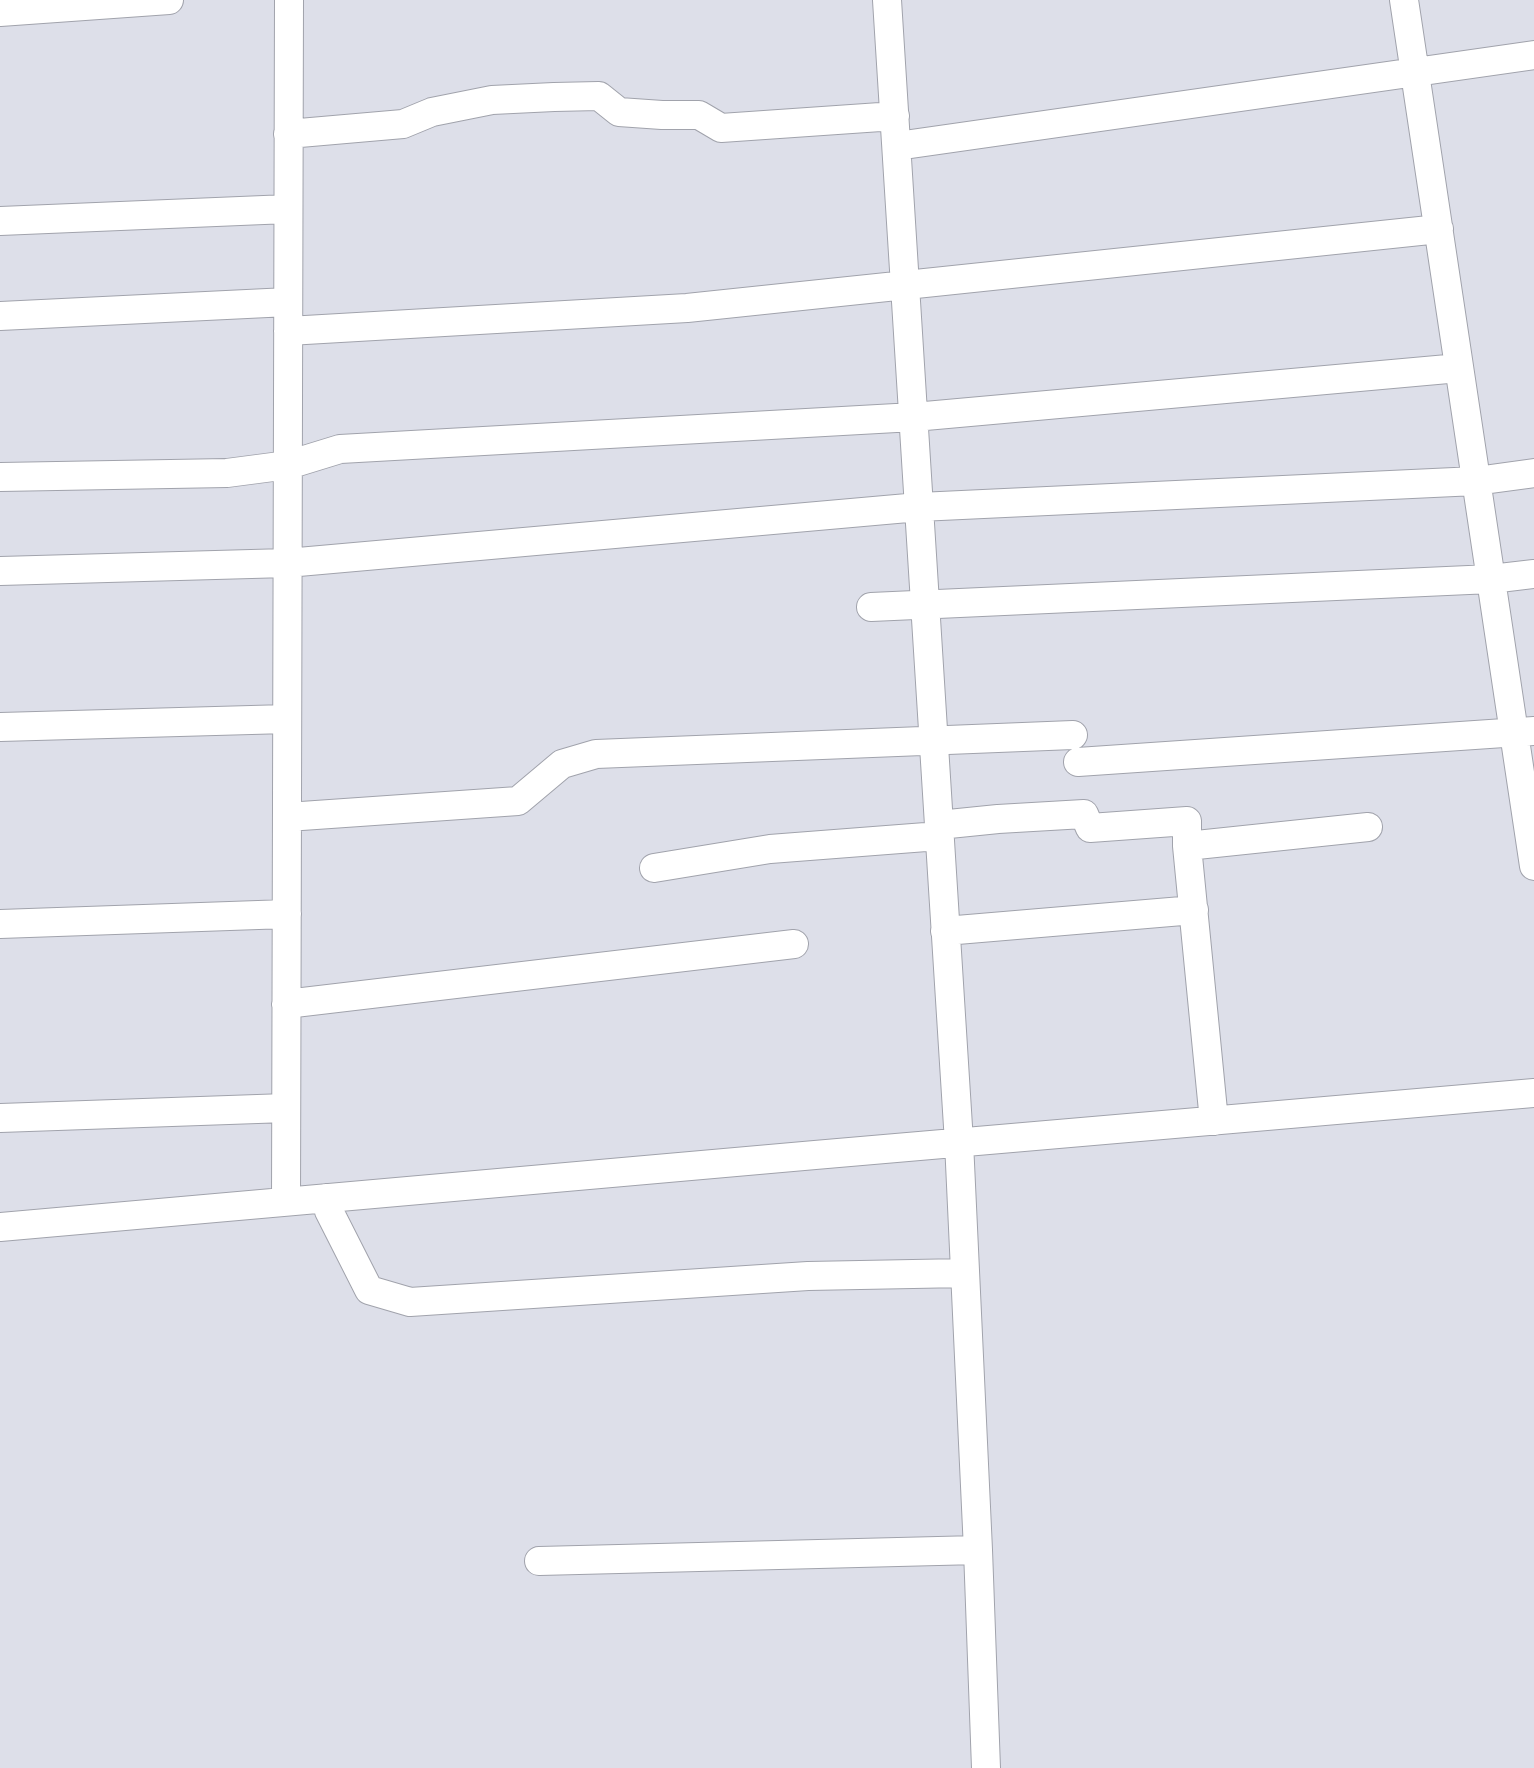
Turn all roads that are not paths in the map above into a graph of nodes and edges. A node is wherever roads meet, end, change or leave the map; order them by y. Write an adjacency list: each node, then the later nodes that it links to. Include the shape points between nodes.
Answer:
1 (169, 0): 5 (street)
2 (288, 0): 9 (street)
3 (887, 0): 8 (street)
4 (1404, 0): 7 (street)
5 (0, 12)
6 (1534, 55): 7 (street)
7 (1415, 72): 10 (street); 13 (street)
8 (895, 116): 9 (street, via 721,128 699,115 618,112 600,96 554,97 492,100 432,112 402,124); 10 (street)
9 (288, 134): 11 (street)
10 (897, 146): 14 (street)
11 (288, 209): 12 (street); 15 (street)
12 (0, 221)
13 (1438, 229): 14 (street); 18 (street)
14 (905, 284): 17 (street, via 687,308); 19 (street)
15 (288, 302): 16 (street); 17 (street)
16 (0, 316)
17 (288, 331): 20 (street)
18 (1459, 368): 19 (street); 23 (street)
19 (914, 417): 20 (street, via 340,449); 24 (street)
20 (288, 464): 22 (street, via 227,473); 25 (street)
21 (1534, 473): 23 (street)
22 (0, 477)
23 (1476, 481): 24 (street); 28 (street)
24 (919, 507): 25 (street); 29 (street)
25 (287, 563): 26 (street); 31 (street)
26 (0, 571)
27 (1534, 574): 28 (street)
28 (1491, 579): 29 (street); 33 (street)
29 (925, 605): 30 (street); 35 (street)
30 (871, 607)
31 (287, 719): 32 (street); 37 (street)
32 (0, 728)
33 (1524, 732): 36 (street); 41 (street)
34 (1073, 735): 35 (street)
35 (934, 741): 37 (street, via 596,754 562,764 518,801); 39 (street)
36 (1078, 762)
37 (287, 817): 44 (street)
38 (1368, 827): 40 (street)
39 (939, 830): 40 (street, via 998,819 1084,814 1090,828 1187,821); 42 (street, via 770,849); 46 (street)
40 (1187, 846): 43 (street)
41 (1534, 866)
42 (654, 868)
43 (1194, 910): 46 (street); 52 (street)
44 (287, 914): 45 (street); 48 (street)
45 (0, 924)
46 (945, 931): 53 (street)
47 (794, 944): 48 (street)
48 (286, 1004): 50 (street)
49 (1534, 1094): 52 (street)
50 (286, 1108): 51 (street); 55 (street)
51 (0, 1118)
52 (1214, 1121): 53 (street)
53 (959, 1142): 54 (street); 57 (street)
54 (326, 1198): 55 (street); 57 (street, via 329,1211 369,1290 410,1302 808,1276)
55 (286, 1202): 56 (street)
56 (0, 1228)
57 (965, 1273): 58 (street)
58 (978, 1550): 59 (street); 60 (street)
59 (539, 1561)
60 (986, 1768)

